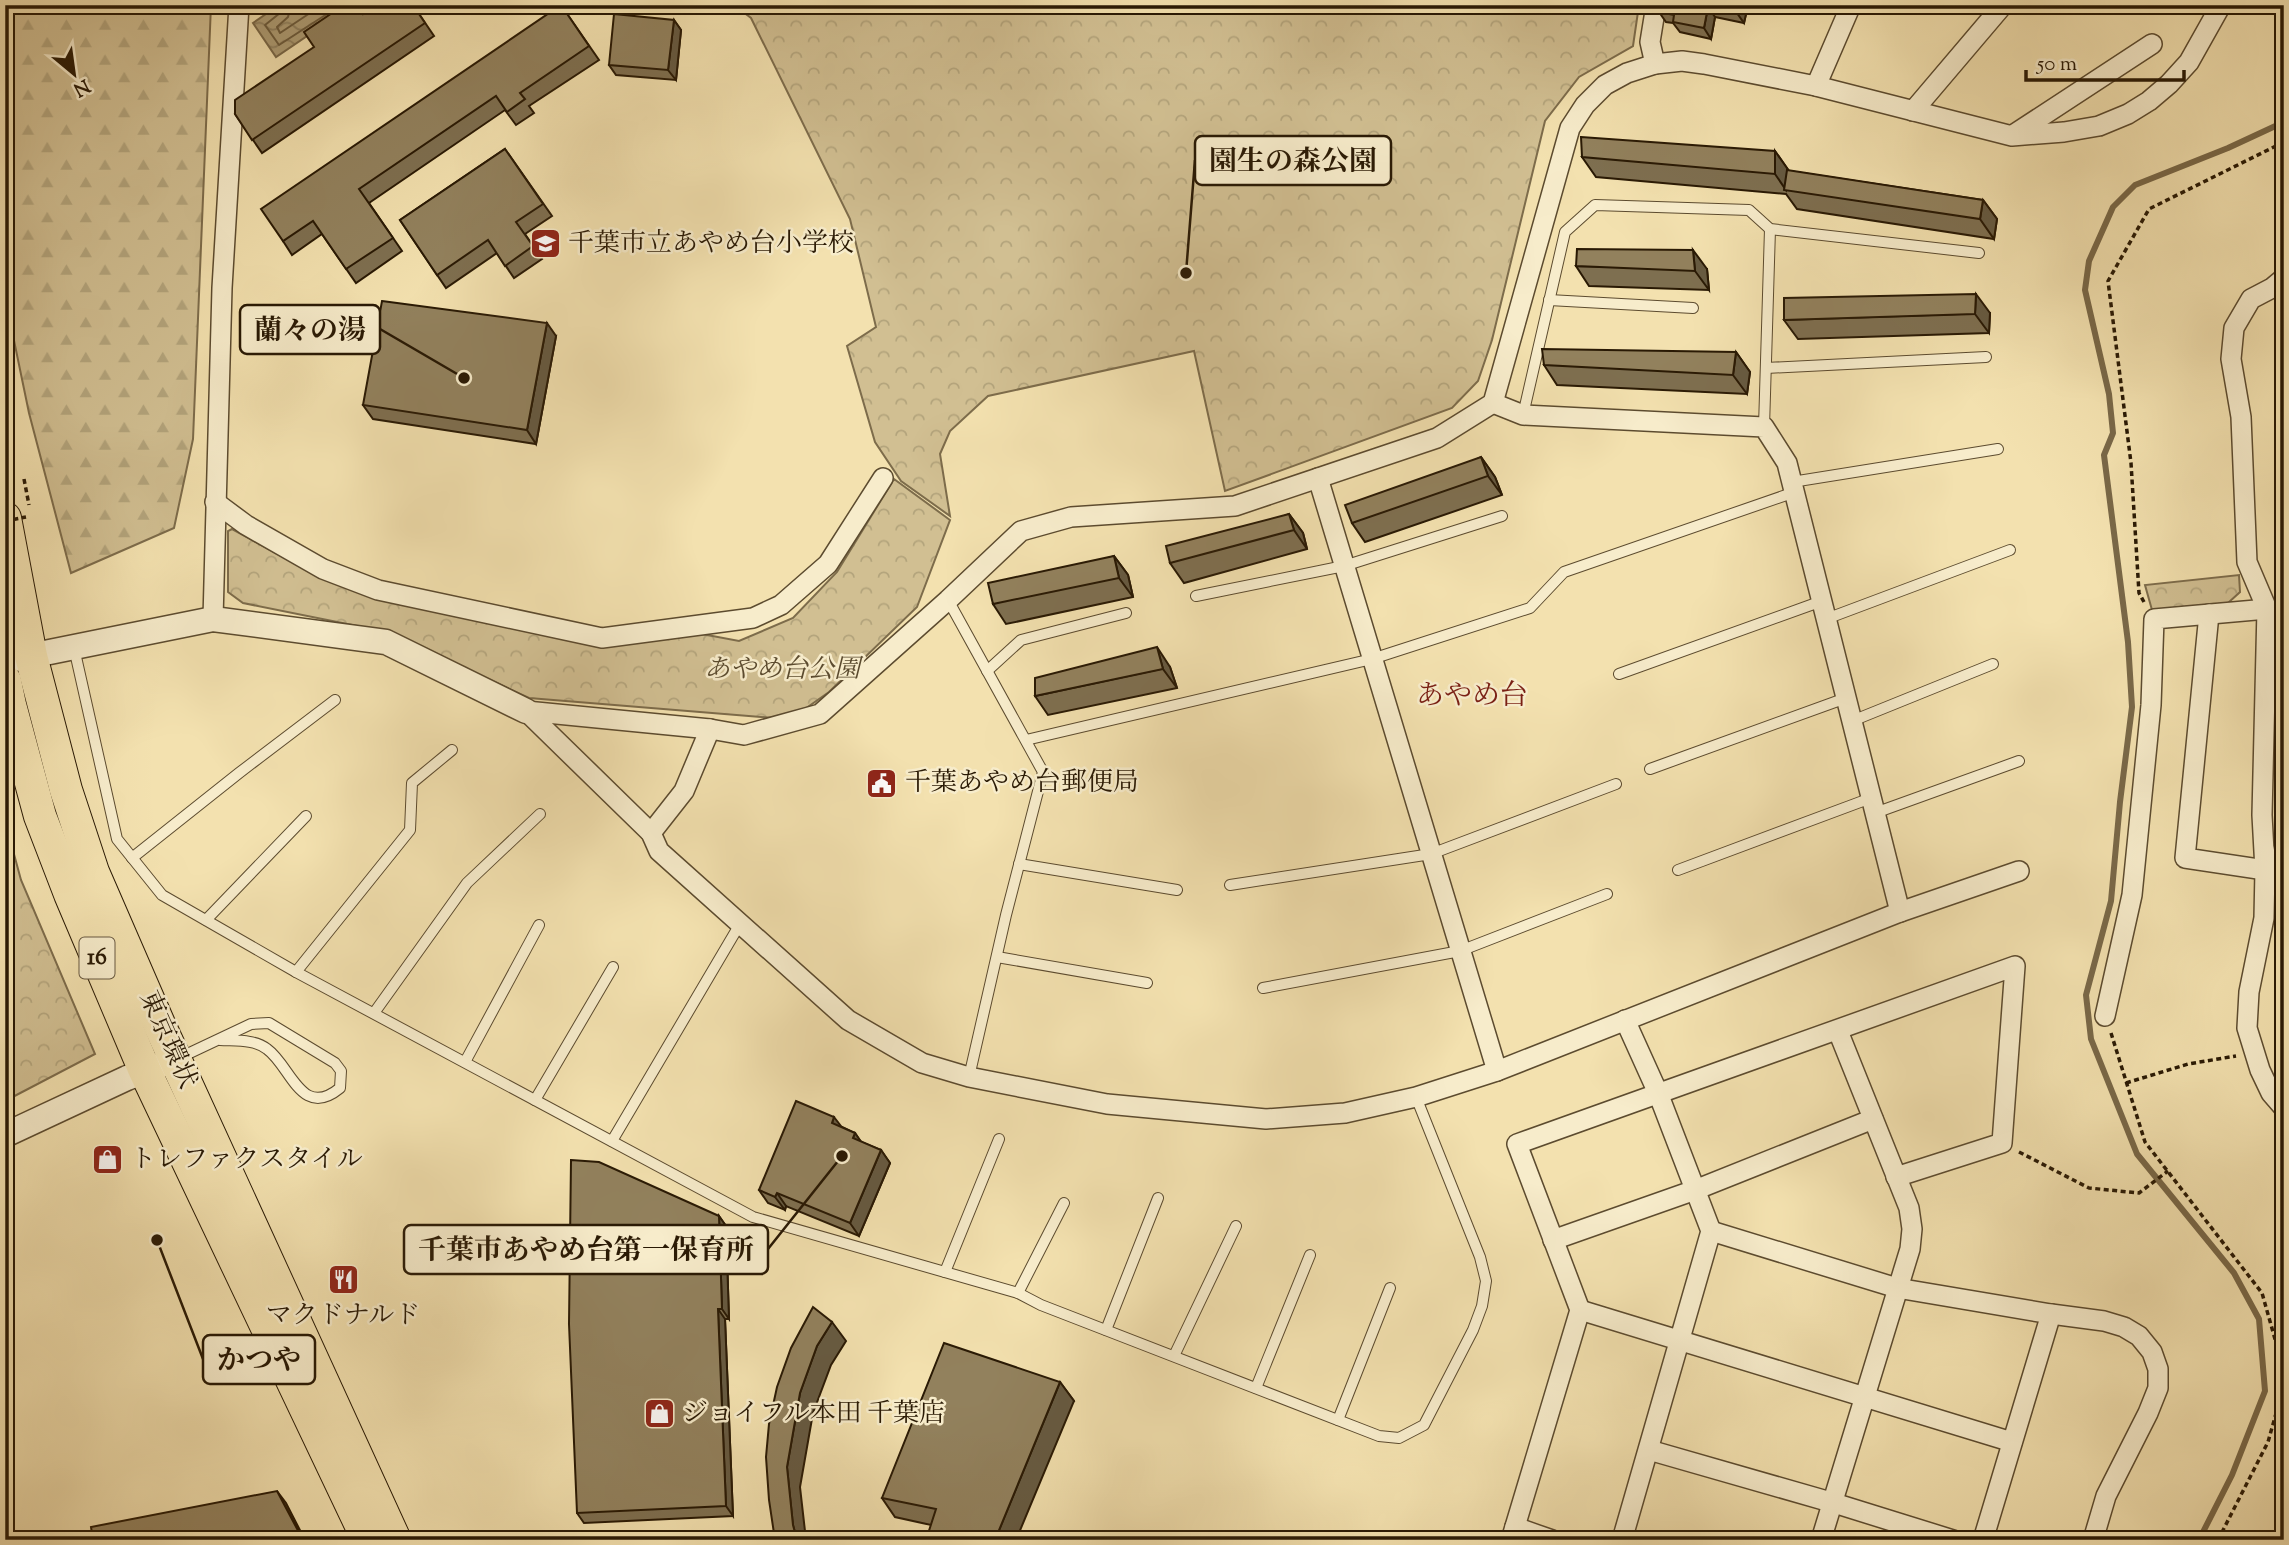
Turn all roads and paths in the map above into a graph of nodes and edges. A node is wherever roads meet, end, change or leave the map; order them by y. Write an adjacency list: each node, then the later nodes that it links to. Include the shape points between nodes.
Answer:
1 (239, 5): 29 (street)
2 (1656, 5): 7 (street, via 1650,42)
3 (1851, 5): 8 (street)
4 (2003, 5): 9 (street)
5 (2221, 5): 11 (street, via 2189,62 2149,101 2099,126)
6 (2152, 44): 11 (street)
7 (1656, 64): 8 (street, via 1704,64); 21 (street, via 1605,85 1570,128)
8 (1816, 86): 9 (street)
9 (1913, 111): 11 (street)
10 (5, 127): 13 (lane)
11 (2012, 136)
12 (2284, 142): 41 (path, via 2149,209 2108,281 2132,463 2139,593)
13 (9, 145)
14 (1770, 229): 15 (lane); 17 (lane, via 1749,210 1595,205 1565,232); 20 (lane)
15 (1979, 253)
16 (2284, 278): 37 (street, via 2251,299 2234,328 2231,359 2241,417 2247,562)
17 (1549, 300): 18 (lane); 22 (lane)
18 (1693, 308)
19 (1986, 357): 20 (lane)
20 (1766, 368): 23 (lane)
21 (1493, 403): 22 (street); 26 (street, via 1437,438)
22 (1523, 415): 23 (street)
23 (1764, 427): 28 (street, via 1787,463)
24 (1998, 449): 28 (lane)
25 (883, 478): 29 (street, via 828,564 781,605 753,618 602,638 377,590 323,569)
26 (1318, 478): 33 (street); 35 (street, via 1235,506 1071,517 1021,531)
27 (24, 479): 31 (path)
28 (1793, 487): 36 (street); 44 (lane, via 1564,572 1531,608)
29 (215, 502): 40 (street)
30 (1502, 516): 33 (lane)
31 (17, 518): 43 (highway, 東京環状 / 16)
32 (2010, 550): 36 (lane)
33 (1344, 566): 34 (lane); 44 (street)
34 (1196, 596)
35 (948, 600): 46 (lane); 53 (street, via 820,714 744,735)
36 (1824, 610): 47 (lane); 49 (street)
37 (2267, 610): 39 (street); 68 (street)
38 (1126, 613): 46 (lane, via 1021,640)
39 (2209, 614): 41 (street); 68 (street, via 2185,858)
40 (214, 619): 42 (street); 51 (street, via 386,642)
41 (2154, 619): 84 (street, via 2151,705 2132,895)
42 (74, 647): 43 (street); 65 (lane, via 117,839)
43 (18, 659): 89 (highway, 東京環状 / 16, via 93,872)
44 (1372, 659): 54 (lane); 64 (street)
45 (1993, 664): 52 (lane)
46 (987, 671): 54 (lane)
47 (1619, 674)
48 (5, 681): 91 (highway, 東京環状 / 16, via 50,844)
49 (1846, 698): 52 (street); 57 (lane)
50 (335, 700): 65 (lane)
51 (526, 711): 53 (street); 63 (street)
52 (1852, 721): 59 (street)
53 (710, 729): 63 (street, via 684,790)
54 (1026, 740): 66 (lane, via 1043,772)
55 (452, 750): 80 (lane, via 412,783 410,830)
56 (2019, 761): 59 (lane)
57 (1650, 769)
58 (1616, 785): 64 (lane)
59 (1873, 805): 67 (lane); 73 (street)
60 (540, 814): 83 (lane, via 467,883)
61 (306, 816): 74 (lane)
62 (2284, 824): 68 (lane, via 2275,864)
63 (651, 832): 75 (street, via 659,851)
64 (1431, 854): 70 (lane); 77 (street)
65 (132, 858): 74 (lane, via 162,895)
66 (1019, 864): 71 (lane); 78 (lane)
67 (1678, 870)
68 (2265, 870): 88 (street, via 2264,918 2247,1012)
69 (2019, 871): 73 (street)
70 (1230, 885)
71 (1177, 890)
72 (1607, 894): 77 (lane)
73 (1900, 912): 85 (street)
74 (206, 920): 80 (lane)
75 (740, 924): 93 (street, via 848,1020 922,1063); 102 (lane)
76 (539, 925): 90 (lane)
77 (1460, 951): 82 (lane); 92 (street)
78 (997, 957): 81 (lane); 93 (lane)
79 (613, 967): 97 (lane)
80 (296, 972): 83 (lane)
81 (1147, 983)
82 (1263, 988)
83 (374, 1013): 90 (lane)
84 (2105, 1016): 94 (path)
85 (1625, 1020): 92 (street); 95 (street)
86 (1838, 1031): 95 (street); 99 (street); 103 (street, via 2015,966)
87 (220, 1040): 87 (lane, via 251,1024 269,1023 335,1063 341,1071 340,1088 330,1096 314,1098 289,1079 268,1049 256,1042); 89 (lane)
88 (2254, 1054): 94 (path, via 2188,1064); 98 (street, via 2271,1093)
89 (175, 1060): 91 (street); 132 (highway, 東京環状 / 16)
90 (465, 1062): 97 (lane)
91 (145, 1071): 100 (street); 131 (highway, 東京環状 / 16)
92 (1497, 1071): 96 (street)
93 (969, 1077): 96 (street, via 1107,1104 1266,1119 1345,1113)
94 (2126, 1083): 104 (path, via 2145,1142)
95 (1658, 1093): 106 (street); 111 (street, via 1517,1144)
96 (1416, 1097): 126 (lane, via 1480,1257 1486,1281 1482,1306 1424,1424 1399,1438 1379,1436)
97 (535, 1100): 102 (lane)
98 (2284, 1108)
99 (1873, 1119): 105 (street); 106 (street)
100 (5, 1135)
101 (999, 1139): 113 (lane)
102 (612, 1141): 113 (lane, via 753,1216)
103 (2002, 1143): 104 (path, via 2089,1188 2139,1193); 105 (street)
104 (2168, 1171): 122 (path, via 2262,1293)
105 (1896, 1177): 115 (street, via 1912,1229)
106 (1695, 1190): 110 (street); 111 (street)
107 (1158, 1198): 119 (lane)
108 (1064, 1203): 116 (lane)
109 (1236, 1226): 121 (lane)
110 (1711, 1231): 115 (street); 120 (street)
111 (1553, 1240): 117 (street)
112 (1310, 1255): 124 (lane)
113 (945, 1272): 116 (lane)
114 (1390, 1288): 126 (lane)
115 (1897, 1288): 118 (street); 125 (street)
116 (1018, 1293): 119 (lane)
117 (1580, 1310): 120 (street); 130 (street)
118 (2051, 1314): 127 (street); 138 (street, via 2124,1327 2152,1352 2158,1369 2158,1388 2106,1496)
119 (1106, 1330): 121 (lane)
120 (1679, 1340): 125 (street); 128 (street)
121 (1174, 1356): 124 (lane)
122 (2284, 1371)
123 (2284, 1385): 139 (path, via 2268,1441)
124 (1256, 1388): 126 (lane)
125 (1865, 1397): 127 (street); 129 (street)
126 (1338, 1420)
127 (2012, 1442): 137 (street)
128 (1649, 1450): 129 (street); 134 (street)
129 (1834, 1503): 135 (street); 136 (street)
130 (1513, 1533): 133 (street)
131 (368, 1540)
132 (395, 1540)
133 (1552, 1540)
134 (1622, 1540)
135 (1821, 1540)
136 (1953, 1540)
137 (1983, 1540)
138 (2093, 1540)
139 (2218, 1540)

